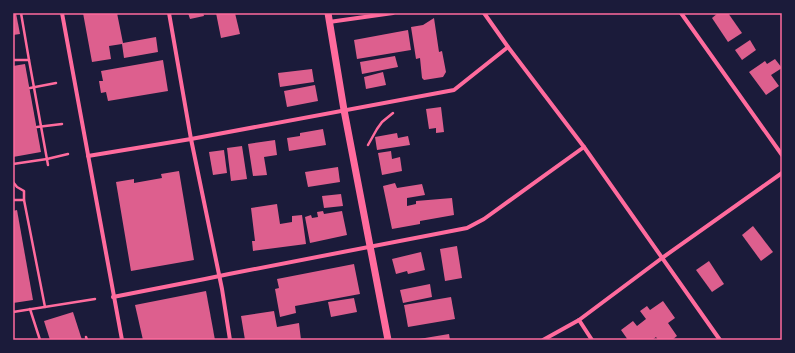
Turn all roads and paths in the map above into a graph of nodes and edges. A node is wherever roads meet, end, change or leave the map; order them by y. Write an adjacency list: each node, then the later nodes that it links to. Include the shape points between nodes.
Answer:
1 (21, 13): 11 (path)
2 (62, 13): 25 (street)
3 (170, 13): 20 (street)
4 (328, 13): 8 (street)
5 (393, 13): 8 (street)
6 (484, 13): 9 (street)
7 (681, 13): 24 (street)
8 (329, 22): 15 (street)
9 (508, 48): 15 (street, via 454,90); 22 (street)
10 (13, 60): 11 (path)
11 (29, 60): 13 (path)
12 (56, 83): 13 (path)
13 (34, 87): 14 (path); 19 (path)
14 (30, 88)
15 (344, 110): 20 (street); 33 (street)
16 (393, 114): 21 (path, via 377,128)
17 (62, 124): 19 (path)
18 (36, 127): 19 (path)
19 (41, 127): 26 (path)
20 (191, 139): 25 (street); 35 (street)
21 (368, 145)
22 (584, 147): 33 (street, via 484,219 467,228); 34 (street)
23 (68, 154): 26 (path)
24 (782, 155)
25 (88, 156): 36 (street)
26 (47, 159): 27 (path); 28 (path)
27 (13, 164)
28 (48, 164)
29 (782, 174): 34 (street)
30 (13, 182): 32 (path, via 24,191)
31 (13, 200): 32 (path)
32 (24, 200): 38 (path)
33 (370, 247): 35 (street); 45 (street)
34 (662, 258): 41 (street); 48 (street)
35 (219, 276): 36 (street); 44 (street)
36 (113, 296): 43 (street)
37 (95, 299): 38 (path)
38 (45, 307): 39 (path)
39 (30, 309): 40 (path); 42 (path)
40 (13, 312)
41 (579, 320): 46 (street); 47 (street)
42 (40, 340)
43 (122, 340)
44 (230, 340)
45 (388, 340)
46 (543, 340)
47 (592, 340)
48 (720, 340)

